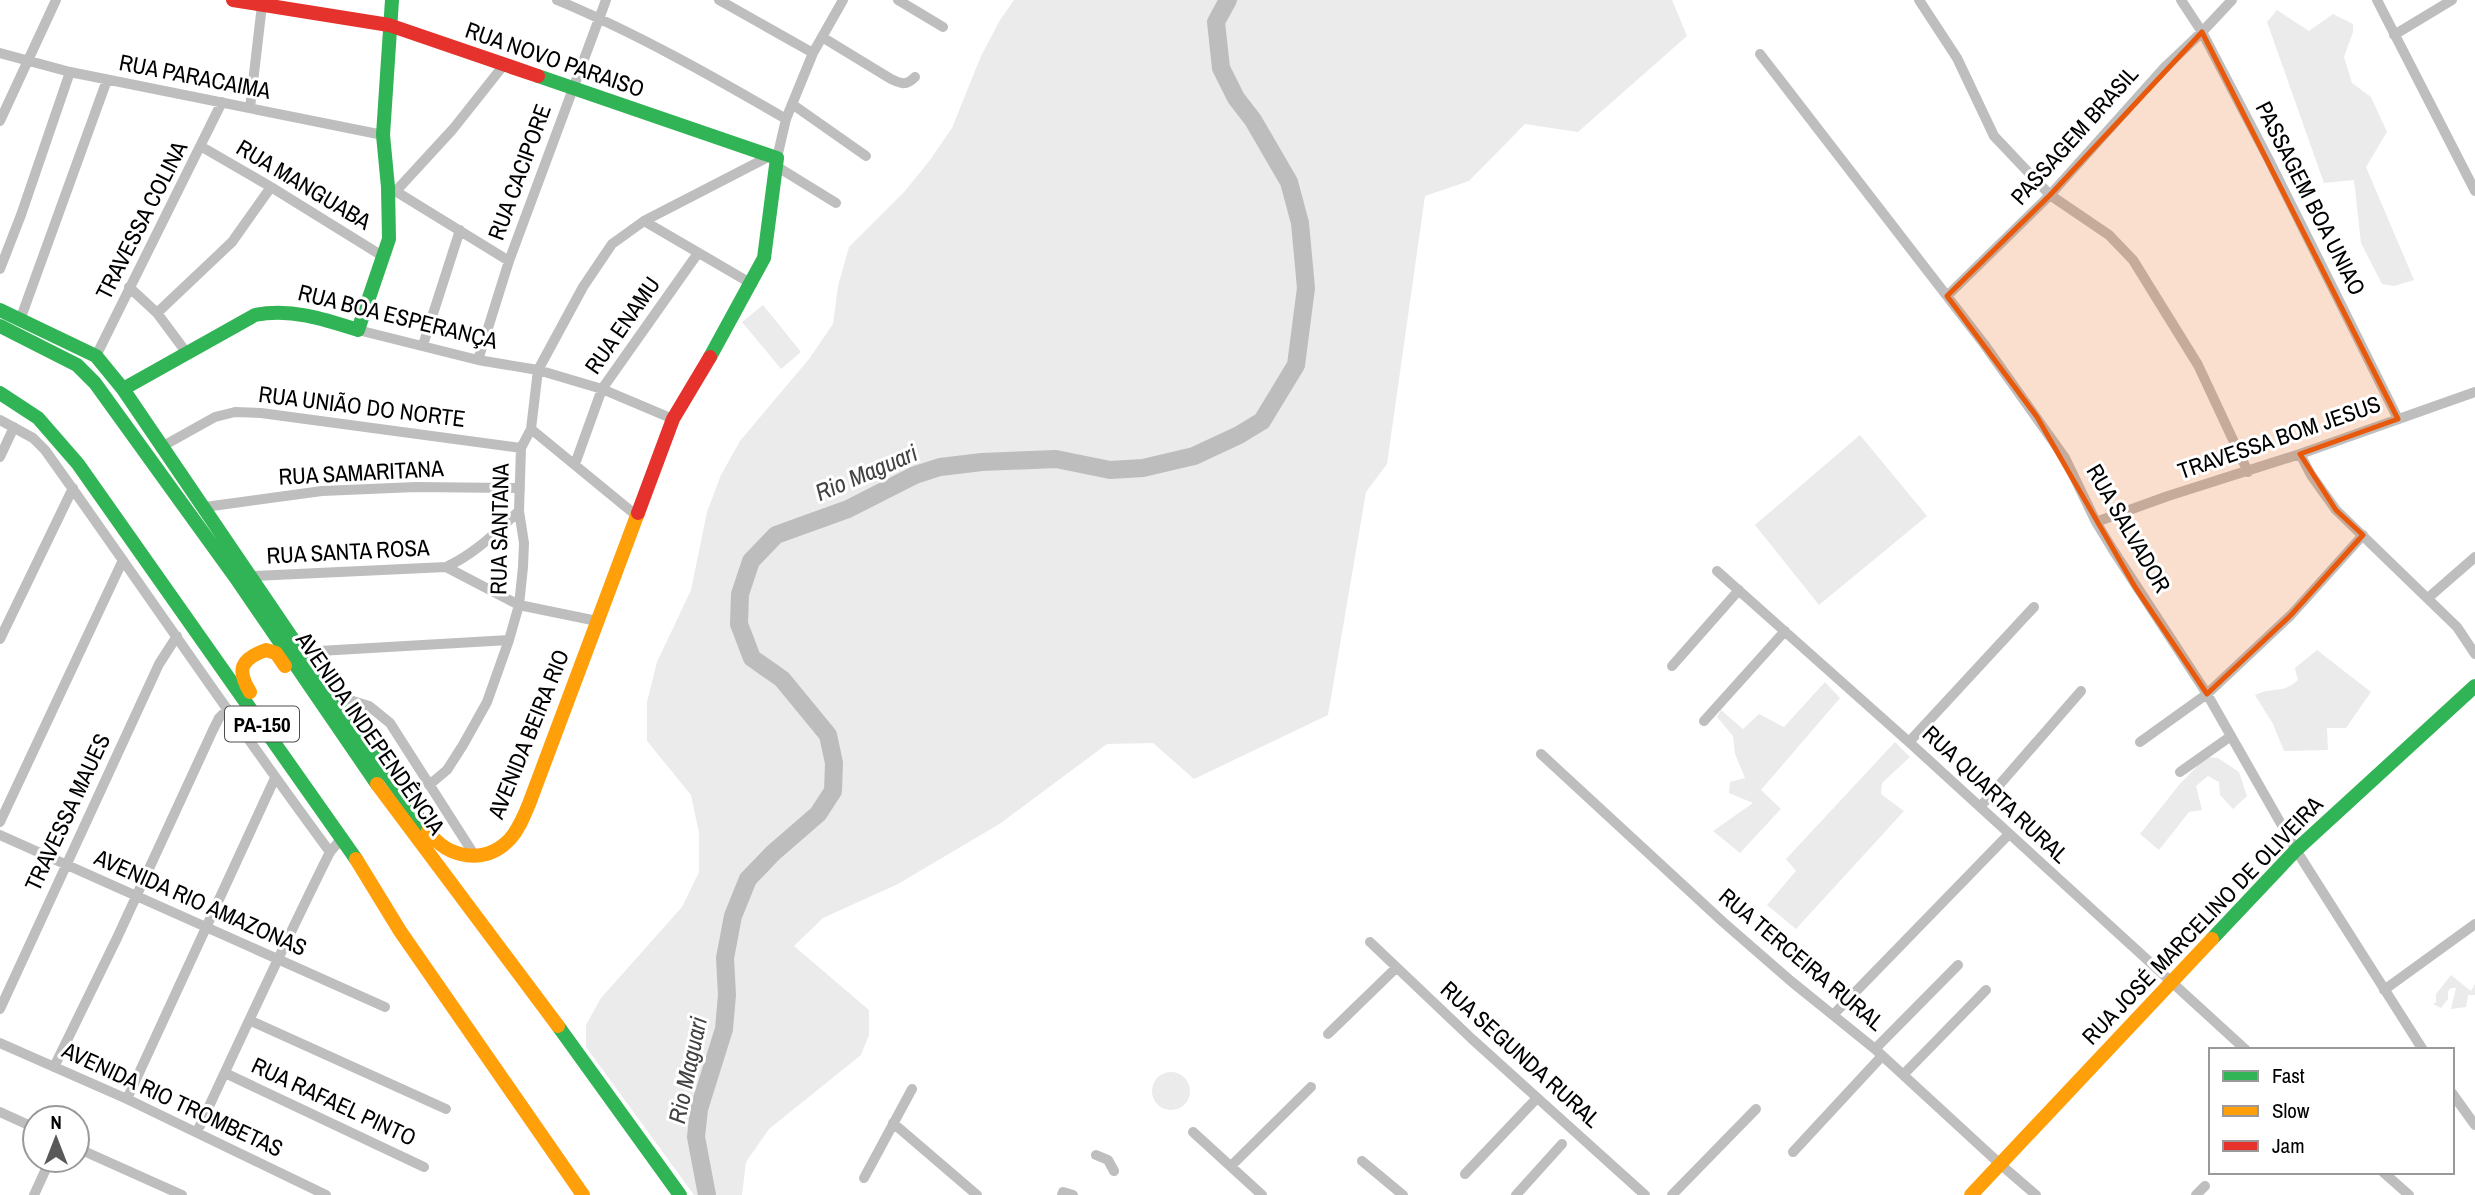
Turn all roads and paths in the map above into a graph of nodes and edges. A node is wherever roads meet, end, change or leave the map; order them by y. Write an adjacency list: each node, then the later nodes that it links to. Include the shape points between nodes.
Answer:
1 (56, 0): 24 (street)
2 (239, 0): 14 (street, RUA NOVO PARAISO)
3 (392, 0): 16 (street)
4 (557, 0): 15 (street)
5 (606, 0): 15 (street, RUA CACIPORE)
6 (719, 0): 22 (street)
7 (843, 0): 20 (street, AVENIDA BEIRA RIO)
8 (898, 0): 17 (street)
9 (1919, 0): 42 (street, via 1966,74 1994,136)
10 (2181, 0): 18 (street, PASSAGEM BOA UNIAO)
11 (2232, 0): 18 (street, PASSAGEM BRASIL)
12 (2377, 0): 19 (street)
13 (2452, 0): 19 (street)
14 (262, 5): 16 (street, RUA NOVO PARAISO); 32 (street)
15 (599, 18): 29 (street, RUA CACIPORE); 33 (street)
16 (389, 25): 25 (street, RUA NOVO PARAISO); 35 (street)
17 (943, 27)
18 (2202, 32): 42 (street, PASSAGEM BRASIL); 68 (street, PASSAGEM BOA UNIAO)
19 (2394, 35): 41 (street)
20 (822, 37): 22 (street, AVENIDA BEIRA RIO); 27 (street, via 902,84)
21 (0, 53): 24 (street, RUA PARACAIMA)
22 (813, 53): 31 (street, AVENIDA BEIRA RIO)
23 (1760, 54): 52 (street, RUA SALVADOR)
24 (28, 61): 26 (street, RUA PARACAIMA); 34 (street)
25 (503, 65): 29 (street, RUA NOVO PARAISO); 40 (street, via 453,129)
26 (70, 72): 28 (street, RUA PARACAIMA); 49 (street)
27 (915, 77)
28 (107, 80): 30 (street, RUA PARACAIMA); 55 (street)
29 (572, 89): 38 (street, RUA NOVO PARAISO); 48 (street, RUA CACIPORE)
30 (222, 102): 32 (street, RUA PARACAIMA); 36 (street, TRAVESSA COLINA)
31 (793, 104): 33 (street, AVENIDA BEIRA RIO); 37 (street)
32 (250, 108): 35 (street, RUA PARACAIMA)
33 (786, 119): 38 (street, AVENIDA BEIRA RIO)
34 (0, 121)
35 (383, 135): 40 (street)
36 (202, 147): 39 (street, RUA MANGUABA); 51 (street, TRAVESSA COLINA)
37 (866, 156)
38 (774, 160): 43 (street); 44 (street, RUA SANTANA); 50 (street, AVENIDA BEIRA RIO, via 764,258)
39 (271, 187): 47 (street, RUA MANGUABA); 54 (street, via 232,242)
40 (392, 189): 45 (street); 47 (street)
41 (2475, 191)
42 (2050, 195): 52 (street, PASSAGEM BRASIL); 77 (street, via 2109,236 2133,260 2197,365)
43 (836, 203)
44 (644, 221): 46 (street); 62 (street, RUA SANTANA, via 612,244)
45 (460, 230): 48 (street); 58 (street)
46 (698, 253): 50 (street); 64 (street, RUA ENAMU)
47 (384, 257): 57 (street)
48 (509, 261): 61 (street, RUA CACIPORE)
49 (0, 269)
50 (752, 284): 67 (street, AVENIDA BEIRA RIO)
51 (129, 287): 54 (street); 60 (street, TRAVESSA COLINA)
52 (1947, 296): 83 (street, RUA SALVADOR, via 2065,458)
53 (0, 310): 55 (street)
54 (157, 313): 59 (street)
55 (20, 320): 60 (street)
56 (0, 326): 112 (street, AVENIDA INDEPENDÊNCIA / PA-150, via 77,365 95,383)
57 (358, 330): 58 (street, RUA BOA ESPERANÇA); 59 (street, RUA BOA ESPERANÇA, via 296,312 266,312)
58 (423, 345): 61 (street, RUA BOA ESPERANÇA)
59 (186, 352): 63 (street, RUA BOA ESPERANÇA)
60 (96, 356): 63 (street)
61 (478, 360): 62 (street, RUA BOA ESPERANÇA)
62 (538, 370): 64 (street, RUA BOA ESPERANÇA); 71 (street, RUA SANTANA)
63 (123, 389): 72 (street)
64 (602, 389): 67 (street, RUA BOA ESPERANÇA); 76 (street, RUA ENAMU)
65 (2475, 392): 68 (street, TRAVESSA BOM JESUS)
66 (0, 393): 116 (street, PA-150, via 35,415 70,452)
67 (673, 419): 82 (street, AVENIDA BEIRA RIO)
68 (2398, 419): 74 (street, TRAVESSA BOM JESUS)
69 (0, 420): 70 (street)
70 (14, 427): 75 (street); 78 (street, via 45,450)
71 (531, 429): 73 (street, RUA SANTANA); 76 (street)
72 (163, 446): 73 (street, RUA UNIÃO DO NORTE, via 215,417 235,412); 80 (street)
73 (521, 448): 79 (street, RUA SANTANA)
74 (2300, 454): 77 (street, TRAVESSA BOM JESUS); 84 (street, via 2336,510)
75 (0, 457)
76 (575, 464): 82 (street)
77 (2248, 472): 83 (street, TRAVESSA BOM JESUS)
78 (72, 488): 86 (street); 97 (street)
79 (520, 488): 80 (street, RUA SAMARITANA, via 323,491); 81 (street, RUA SANTANA)
80 (205, 506): 89 (street)
81 (519, 511): 87 (street, RUA SANTA ROSA, via 483,545); 92 (street, RUA SANTANA, via 524,543)
82 (637, 516): 94 (street, AVENIDA BEIRA RIO)
83 (2096, 522): 105 (street, RUA SALVADOR)
84 (2362, 535): 91 (street); 105 (street, via 2291,615)
85 (2475, 557): 91 (street)
86 (122, 560): 96 (street); 119 (street)
87 (446, 567): 89 (street, RUA SANTA ROSA); 92 (street, RUA SANTA ROSA)
88 (1717, 570): 90 (street, RUA QUARTA RURAL)
89 (252, 576): 99 (street)
90 (1739, 590): 95 (street, RUA QUARTA RURAL); 101 (street)
91 (2428, 598): 100 (street, via 2457,627)
92 (519, 605): 94 (street, RUA SANTA ROSA); 98 (street, RUA SANTANA)
93 (2034, 607): 109 (street)
94 (597, 621): 125 (street, AVENIDA BEIRA RIO, via 518,828 503,846)
95 (1785, 631): 107 (street); 109 (street, RUA QUARTA RURAL)
96 (177, 636): 106 (street); 126 (street, TRAVESSA MAUES, via 159,664)
97 (0, 639)
98 (509, 640): 99 (street); 115 (street, RUA SANTANA, via 487,702 447,770)
99 (302, 652): 104 (street)
100 (2475, 654)
101 (1672, 666)
102 (2475, 686): 123 (street, RUA JOSÉ MARCELINO DE OLIVEIRA)
103 (2081, 691): 118 (street)
104 (330, 694): 115 (street, via 381,714); 117 (street)
105 (2207, 694): 108 (street, RUA SALVADOR); 110 (street)
106 (227, 710): 114 (street); 127 (street, via 213,730)
107 (1704, 721)
108 (2231, 736): 113 (street); 123 (street, RUA SALVADOR)
109 (1909, 742): 118 (street, RUA QUARTA RURAL)
110 (2140, 742)
111 (1541, 754): 139 (street, RUA TERCEIRA RURAL, via 1581,785 1610,823)
112 (364, 766): 116 (street, via 349,754 276,653 266,650 247,658 241,679 311,780); 117 (street, AVENIDA INDEPENDÊNCIA / PA-150)
113 (2180, 772)
114 (275, 778): 124 (street); 129 (street)
115 (429, 785): 125 (street)
116 (318, 802): 122 (street, PA-150)
117 (397, 802): 125 (street, via 443,849); 181 (street, AVENIDA INDEPENDÊNCIA / PA-150)
118 (1980, 807): 120 (street, RUA QUARTA RURAL)
119 (0, 822)
120 (2008, 834): 134 (street, RUA QUARTA RURAL); 139 (street)
121 (0, 835): 126 (street, AVENIDA RIO AMAZONAS)
122 (343, 837): 124 (street); 180 (street, PA-150, via 400,931)
123 (2296, 850): 134 (street, RUA JOSÉ MARCELINO DE OLIVEIRA); 136 (street, RUA SALVADOR)
124 (330, 852): 131 (street)
125 (475, 856)
126 (66, 865): 127 (street, AVENIDA RIO AMAZONAS); 138 (street, TRAVESSA MAUES)
127 (136, 897): 129 (street, AVENIDA RIO AMAZONAS); 146 (street)
128 (2475, 924): 136 (street)
129 (205, 927): 131 (street, AVENIDA RIO AMAZONAS); 153 (street)
130 (1370, 942): 132 (street, RUA SEGUNDA RURAL)
131 (277, 959): 137 (street, AVENIDA RIO AMAZONAS); 140 (street)
132 (1396, 964): 141 (street); 152 (street, RUA SEGUNDA RURAL)
133 (1958, 965): 145 (street)
134 (2171, 983): 143 (street, RUA QUARTA RURAL); 167 (street, RUA JOSÉ MARCELINO DE OLIVEIRA)
135 (1986, 989): 148 (street)
136 (2384, 989): 144 (street, RUA SALVADOR)
137 (385, 1007)
138 (0, 1009)
139 (1833, 1015): 145 (street, RUA TERCEIRA RURAL)
140 (251, 1021): 147 (street); 154 (street)
141 (1328, 1034)
142 (0, 1043): 146 (street, AVENIDA RIO TROMBETAS)
143 (2244, 1048)
144 (2422, 1048)
145 (1879, 1052): 148 (street, RUA TERCEIRA RURAL); 163 (street)
146 (54, 1067): 153 (street, AVENIDA RIO TROMBETAS)
147 (225, 1073): 160 (street); 169 (street, RUA RAFAEL PINTO)
148 (1903, 1075): 167 (street, RUA TERCEIRA RURAL)
149 (1311, 1087): 168 (street)
150 (912, 1089): 158 (street)
151 (2454, 1096): 159 (street)
152 (1537, 1098): 172 (street); 189 (street, RUA SEGUNDA RURAL, via 1616,1174)
153 (127, 1099): 160 (street, AVENIDA RIO TROMBETAS)
154 (446, 1109)
155 (1756, 1109): 190 (street)
156 (0, 1112): 157 (street)
157 (21, 1122)
158 (893, 1124): 174 (street); 182 (street)
159 (2475, 1125)
160 (197, 1132): 179 (street, AVENIDA RIO TROMBETAS)
161 (1193, 1132): 168 (street)
162 (1562, 1144): 188 (street)
163 (1793, 1152)
164 (91, 1153): 178 (street)
165 (1096, 1155): 170 (street, via 1108,1160)
166 (1362, 1161): 175 (street)
167 (2000, 1164): 191 (street, RUA JOSÉ MARCELINO DE OLIVEIRA); 192 (street, RUA TERCEIRA RURAL)
168 (1231, 1166): 185 (street)
169 (424, 1167)
170 (1114, 1171)
171 (44, 1174): 177 (street)
172 (1465, 1174)
173 (2385, 1174): 194 (street)
174 (864, 1178)
175 (1391, 1185): 186 (street); 187 (street)
176 (2205, 1186): 193 (street)
177 (34, 1195)
178 (182, 1195)
179 (326, 1195)
180 (583, 1195)
181 (680, 1195)
182 (977, 1195)
183 (1062, 1195): 184 (street)
184 (1073, 1195)
185 (1262, 1195)
186 (1381, 1195)
187 (1403, 1195)
188 (1516, 1195)
189 (1645, 1195)
190 (1672, 1195)
191 (1971, 1195)
192 (2036, 1195)
193 (2196, 1195)
194 (2409, 1195)

